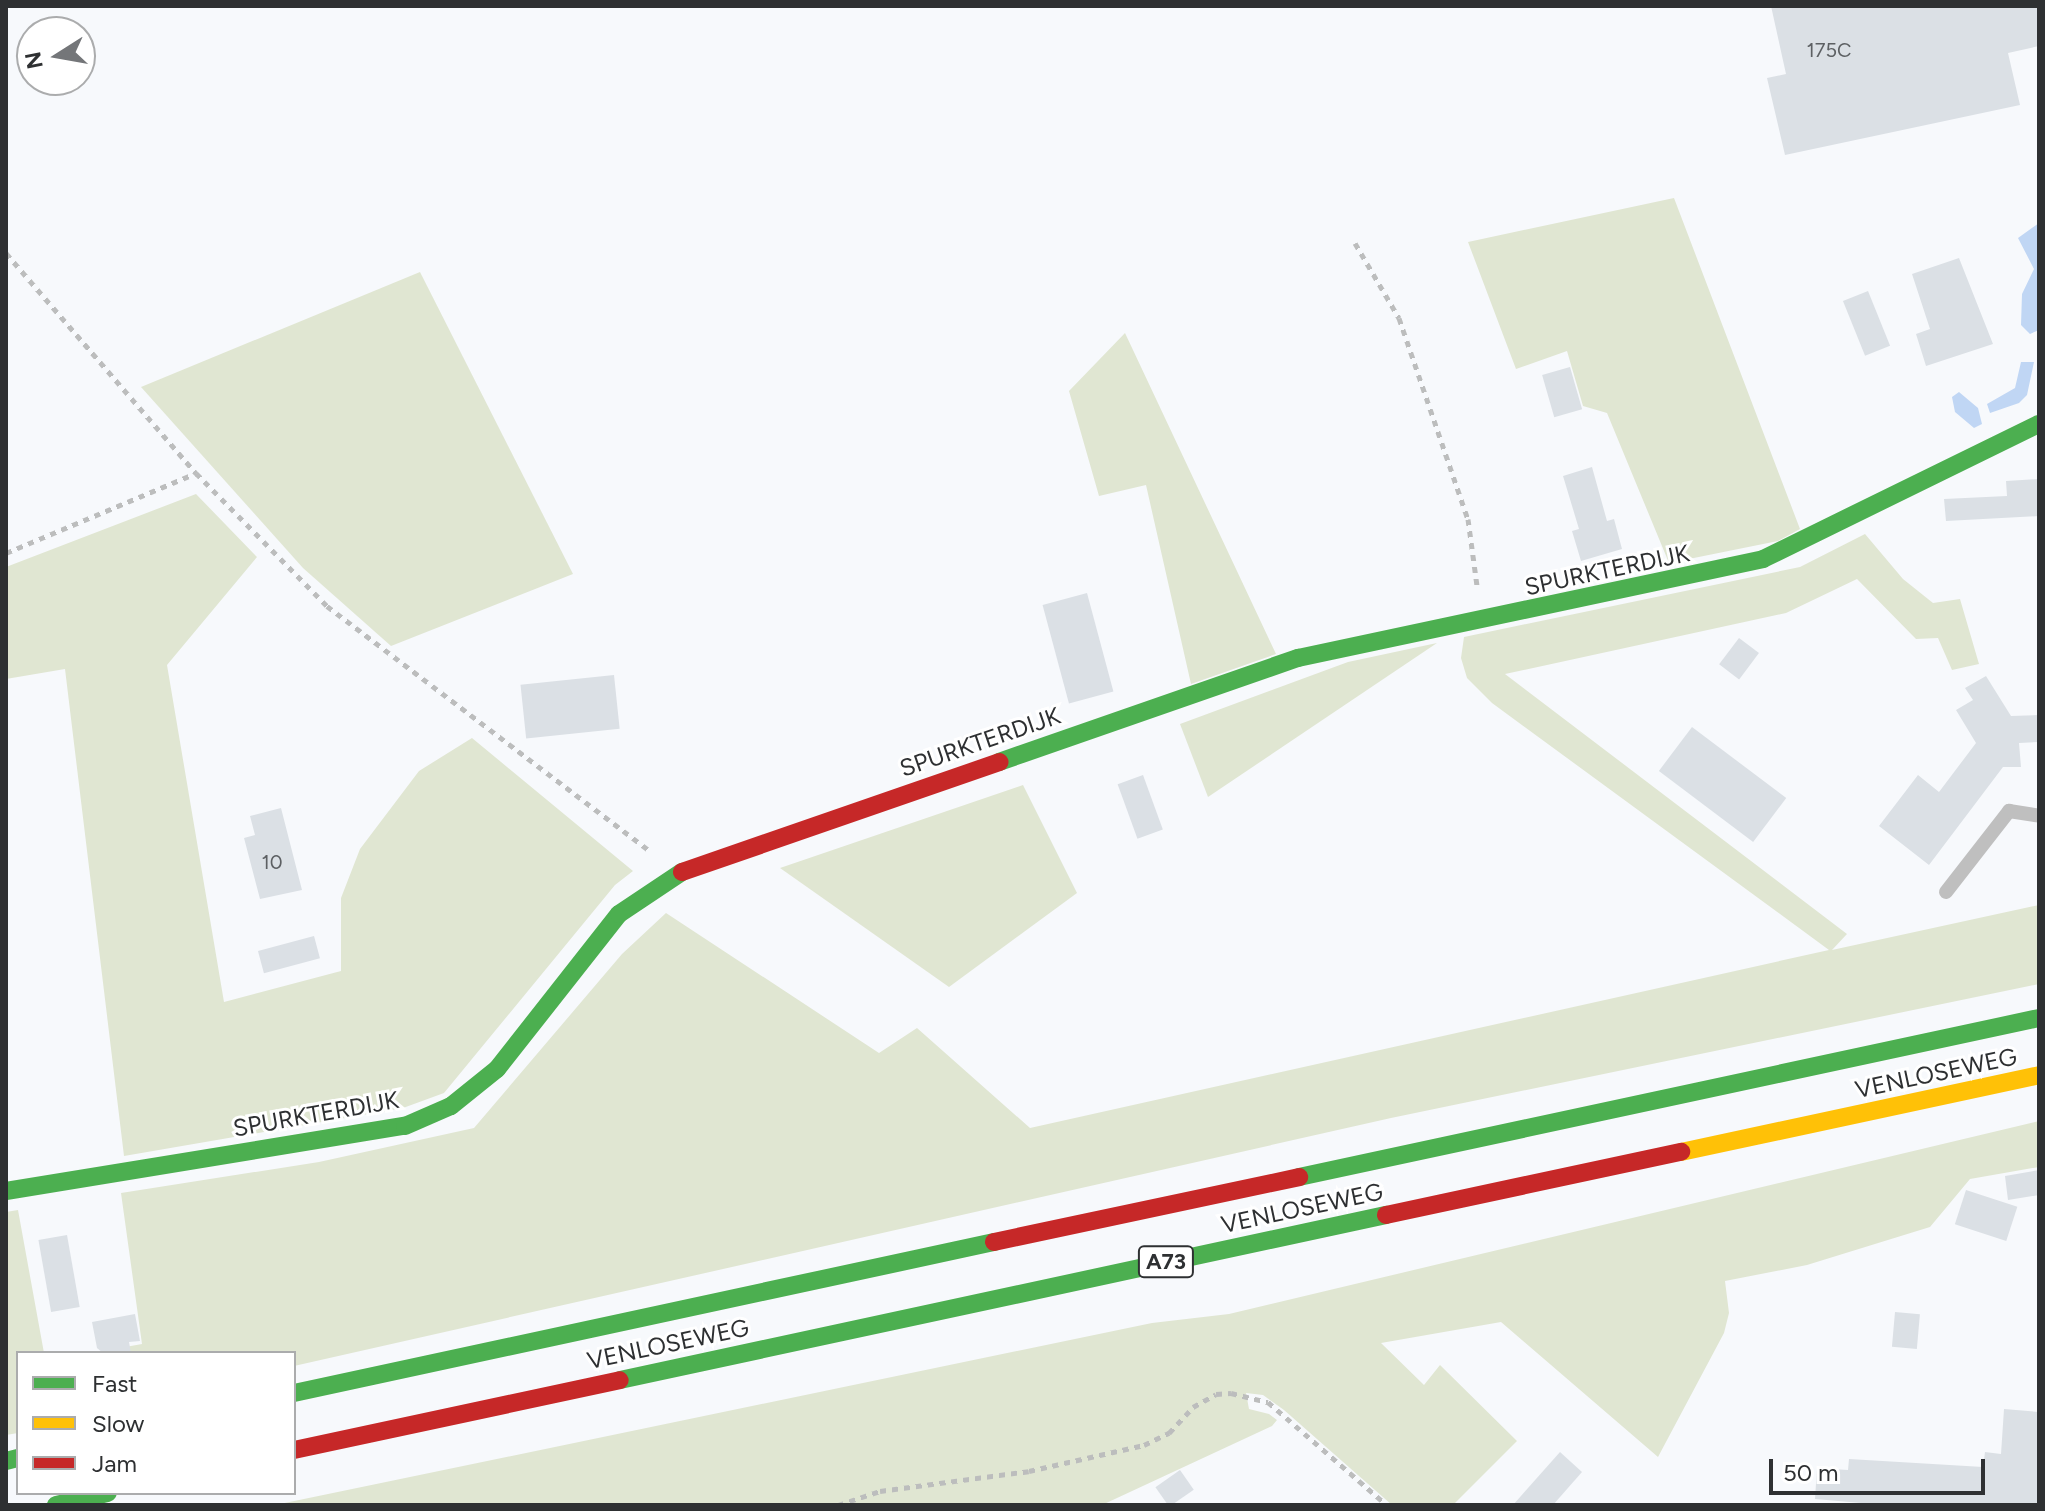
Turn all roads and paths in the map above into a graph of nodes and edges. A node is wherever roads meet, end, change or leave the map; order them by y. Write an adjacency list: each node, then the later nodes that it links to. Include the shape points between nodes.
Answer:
1 (1355, 243): 6 (path, via 1399,318 1468,519)
2 (6, 253): 4 (path)
3 (2039, 424): 6 (main road, SPURKTERDIJK, via 1763,559)
4 (196, 473): 5 (path); 8 (path, via 327,606 645,845)
5 (6, 553)
6 (1482, 619): 8 (main road, SPURKTERDIJK, via 1298,658)
7 (2039, 816): 9 (lane, via 2009,811)
8 (671, 876): 12 (main road, SPURKTERDIJK, via 619,914 497,1069 451,1106 405,1126)
9 (1946, 892)
10 (2039, 1018): 13 (main road, VENLOSEWEG / A73)
11 (2039, 1075): 14 (main road, VENLOSEWEG / A73)
12 (6, 1191)
13 (296, 1393)
14 (296, 1450)
15 (99, 1495): 16 (main road)
16 (56, 1505)
17 (838, 1505): 18 (path, via 880,1491 1029,1471 1144,1445 1169,1433 1193,1407 1216,1394 1231,1393 1268,1402)
18 (1387, 1505)

